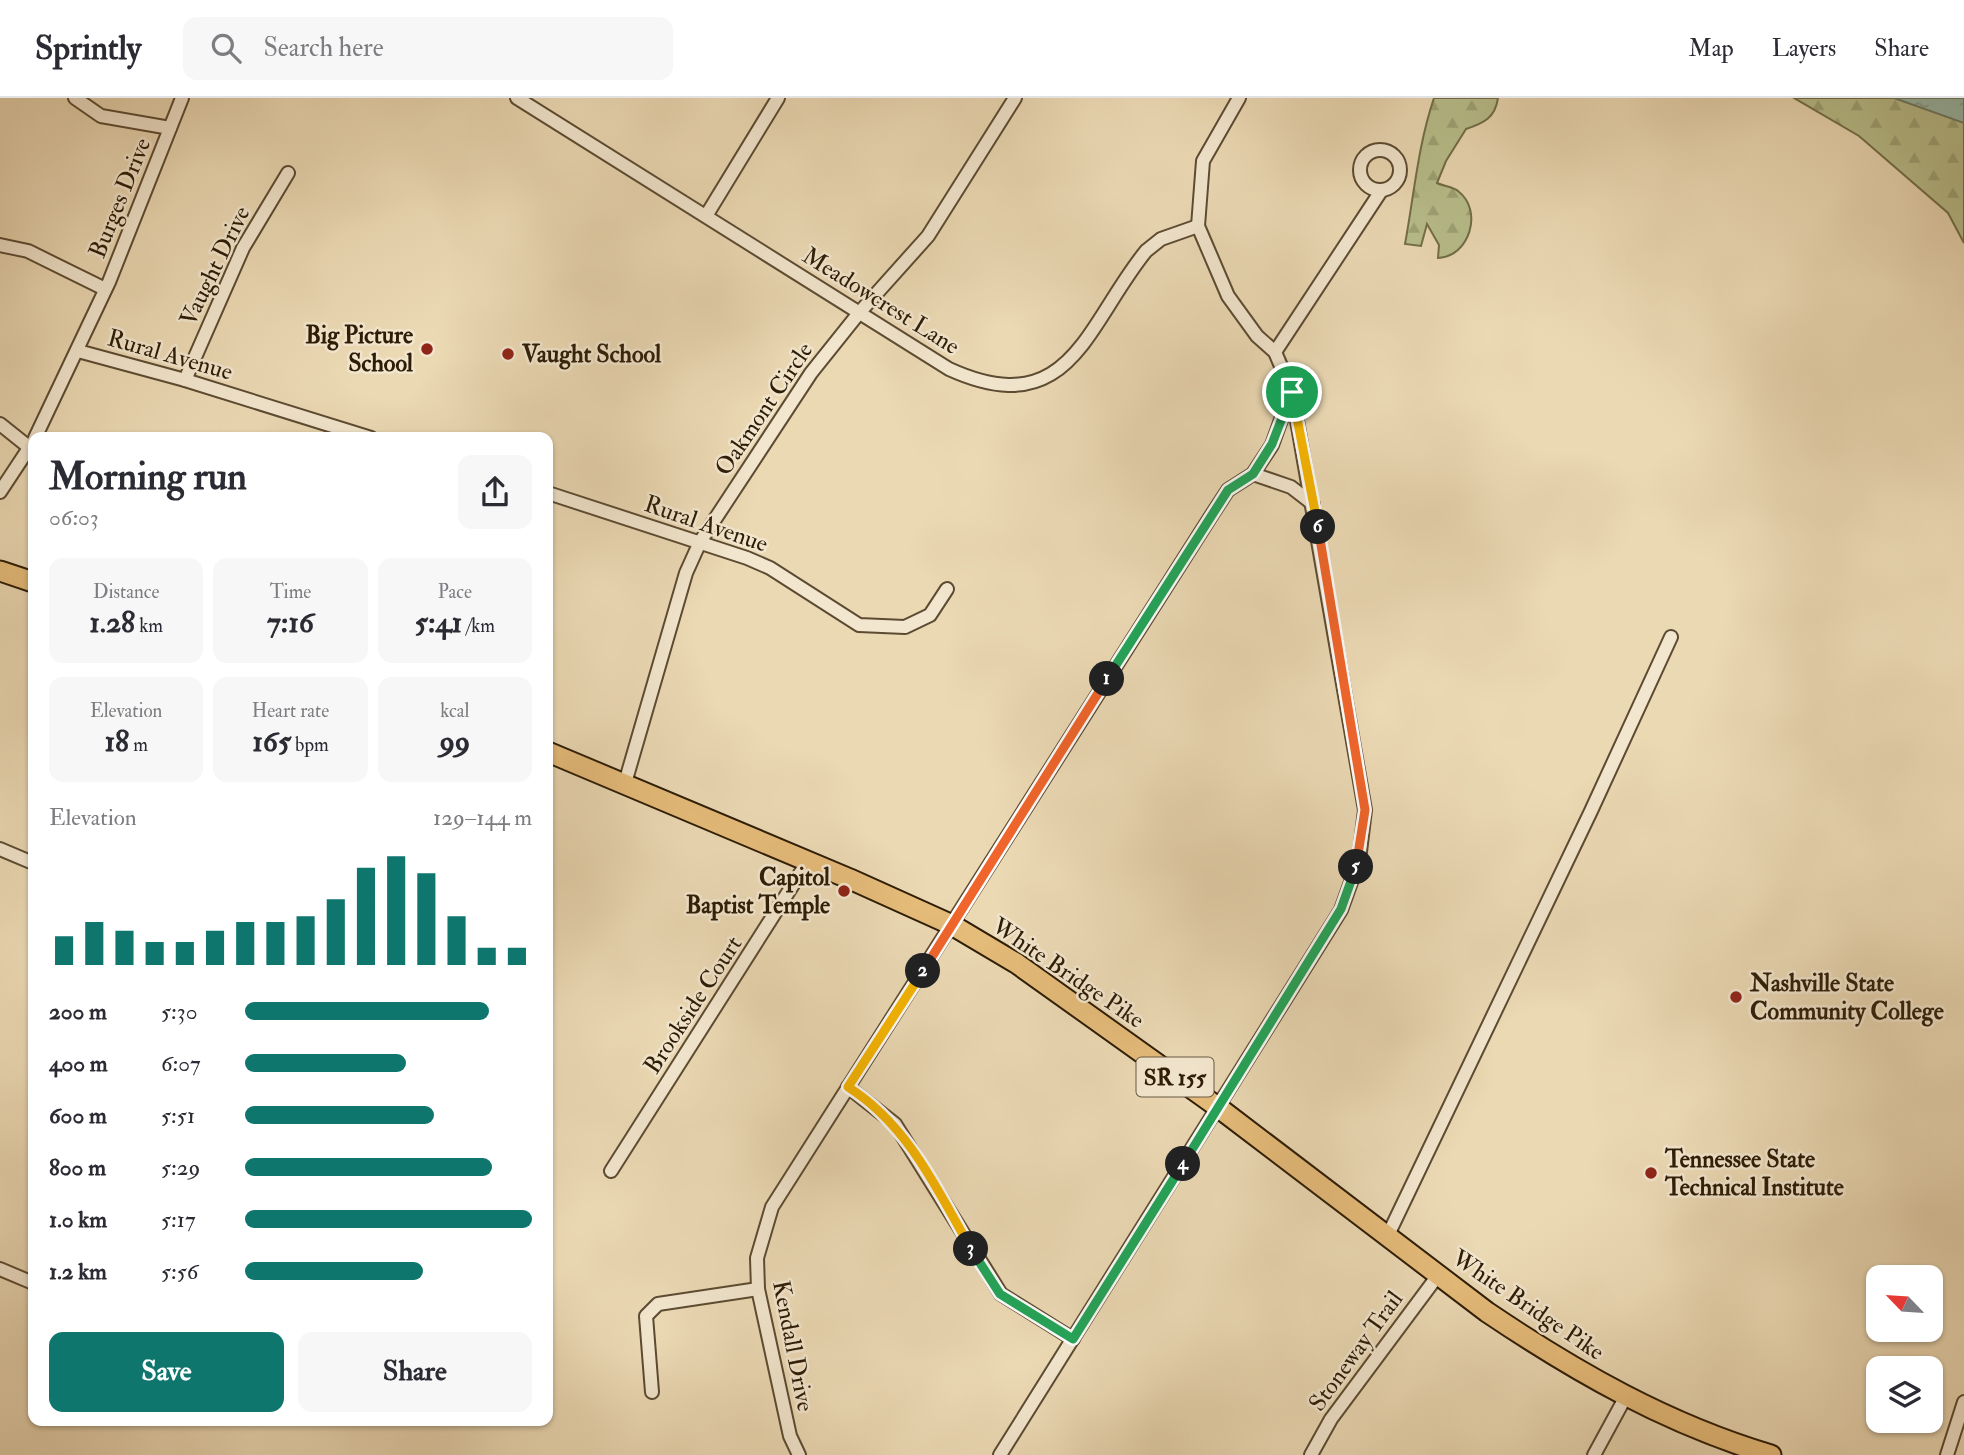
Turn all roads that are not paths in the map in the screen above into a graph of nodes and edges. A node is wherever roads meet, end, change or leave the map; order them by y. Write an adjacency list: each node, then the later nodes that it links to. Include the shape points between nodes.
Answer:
1 (75, 98): 7 (street, Burges Drive, via 101,116)
2 (182, 98): 7 (street, Burges Drive)
3 (517, 98): 10 (street, Meadowcrest Lane)
4 (778, 98): 10 (street)
5 (1015, 98): 14 (street, Oakmont Circle, via 928,236)
6 (1239, 98): 11 (street, via 1203,161)
7 (170, 128): 13 (street, Burges Drive)
8 (288, 173): 17 (street, Vaught Drive, via 243,248)
9 (1381, 191): 16 (street)
10 (706, 216): 14 (street, Meadowcrest Lane)
11 (1198, 226): 14 (street, Meadowcrest Lane, via 1161,239 1146,251 1084,346 1046,379 1004,387 977,382); 16 (street, via 1228,296 1257,336)
12 (0, 245): 13 (street, via 29,251)
13 (107, 286): 15 (street, Burges Drive)
14 (859, 313): 28 (street, Oakmont Circle, via 811,373)
15 (78, 351): 17 (street, Rural Avenue); 20 (street, Burges Drive)
16 (1275, 352): 18 (street)
17 (185, 380): 21 (street, Rural Avenue)
18 (1292, 392): 24 (street, Kendall Drive, via 1272,444); 27 (street)
19 (0, 424): 22 (street)
20 (38, 432)
21 (352, 432)
22 (28, 440)
23 (28, 450): 25 (street, Burges Drive)
24 (1253, 474): 27 (street, via 1291,487); 38 (street, Kendall Drive, via 1228,490)
25 (0, 492)
26 (553, 495): 28 (street, Rural Avenue)
27 (1314, 504): 40 (street, via 1365,810 1359,860 1341,909)
28 (700, 542): 31 (street, Rural Avenue, via 770,568 859,625 905,628 930,615); 34 (street, Oakmont Circle, via 686,573)
29 (0, 571): 30 (main road)
30 (28, 580)
31 (947, 589)
32 (1671, 637): 42 (street)
33 (553, 754): 34 (main road, White Bridge Pike / SR 155)
34 (625, 783): 37 (main road, White Bridge Pike / SR 155)
35 (0, 849): 36 (street)
36 (28, 861)
37 (808, 861): 38 (main road, White Bridge Pike / SR 155); 41 (street, Brookside Court)
38 (952, 925): 39 (street, Kendall Drive); 40 (main road, White Bridge Pike / SR 155, via 1049,983)
39 (848, 1087): 46 (street, Kendall Drive, via 772,1207 757,1258); 47 (street, via 895,1124 1000,1294)
40 (1219, 1108): 42 (main road, White Bridge Pike / SR 155); 47 (street)
41 (611, 1171)
42 (1388, 1234): 44 (main road, White Bridge Pike / SR 155)
43 (0, 1269): 45 (street)
44 (1439, 1274): 49 (main road, White Bridge Pike / SR 155, via 1562,1362); 53 (street, Stoneway Trail, via 1331,1419)
45 (28, 1281)
46 (758, 1289): 48 (street, via 658,1304 646,1316); 51 (street, Kendall Drive, via 790,1436)
47 (1073, 1339): 52 (street)
48 (652, 1392)
49 (1625, 1398): 54 (street); 55 (main road, White Bridge Pike / SR 155, via 1721,1440)
50 (1964, 1402): 56 (street)
51 (799, 1455)
52 (1000, 1455)
53 (1311, 1455)
54 (1594, 1455)
55 (1771, 1455)
56 (1947, 1455)

